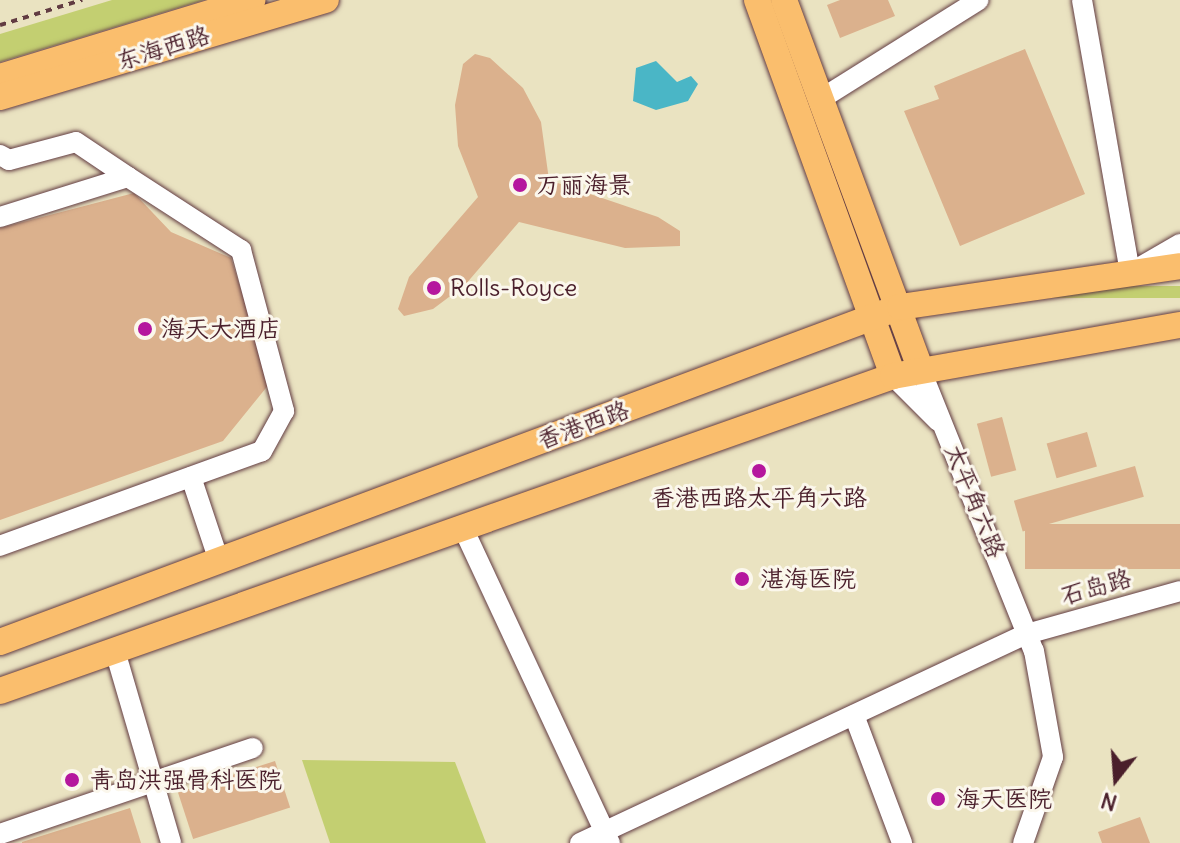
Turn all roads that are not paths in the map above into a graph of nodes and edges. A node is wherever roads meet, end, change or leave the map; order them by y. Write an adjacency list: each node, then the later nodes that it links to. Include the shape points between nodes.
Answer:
1 (252, 0): 7 (main road, 东海西路)
2 (326, 0): 8 (main road, 东海西路)
3 (757, 0): 18 (main road, 太平角六路)
4 (784, 0): 9 (main road, 太平角六路)
5 (979, 0): 9 (street)
6 (1082, 0): 17 (street)
7 (0, 77)
8 (0, 97)
9 (821, 99): 18 (main road, 太平角六路)
10 (88, 151): 11 (street, via 76,142 9,160); 12 (street); 13 (street)
11 (0, 155)
12 (0, 174)
13 (128, 177): 14 (street); 23 (street, via 241,250 284,411 262,451)
14 (0, 217)
15 (1180, 244): 17 (street)
16 (1180, 266): 17 (main road, 香港西路)
17 (1130, 273): 18 (main road, 香港西路)
18 (888, 312): 20 (main road); 21 (main road, 太平角六路); 26 (main road, 香港西路)
19 (1180, 325): 20 (main road)
20 (920, 368): 21 (main road); 22 (street)
21 (893, 376): 22 (street, 太平角六路); 24 (main road)
22 (946, 429): 28 (street, 太平角六路)
23 (191, 477): 25 (street); 26 (street)
24 (463, 528): 30 (main road); 36 (street)
25 (0, 546)
26 (219, 561): 29 (main road, 香港西路)
27 (1180, 591): 28 (street, 石岛路)
28 (1027, 634): 32 (street, 石岛路); 40 (street, 太平角六路, via 1053,757)
29 (0, 642)
30 (115, 651): 31 (main road); 34 (street)
31 (0, 691)
32 (854, 715): 36 (street, 石岛路); 39 (street)
33 (253, 748): 34 (street)
34 (153, 782): 35 (street); 37 (street)
35 (0, 834)
36 (607, 837): 38 (street, 石岛路)
37 (171, 843)
38 (580, 843)
39 (902, 843)
40 (1023, 843)

